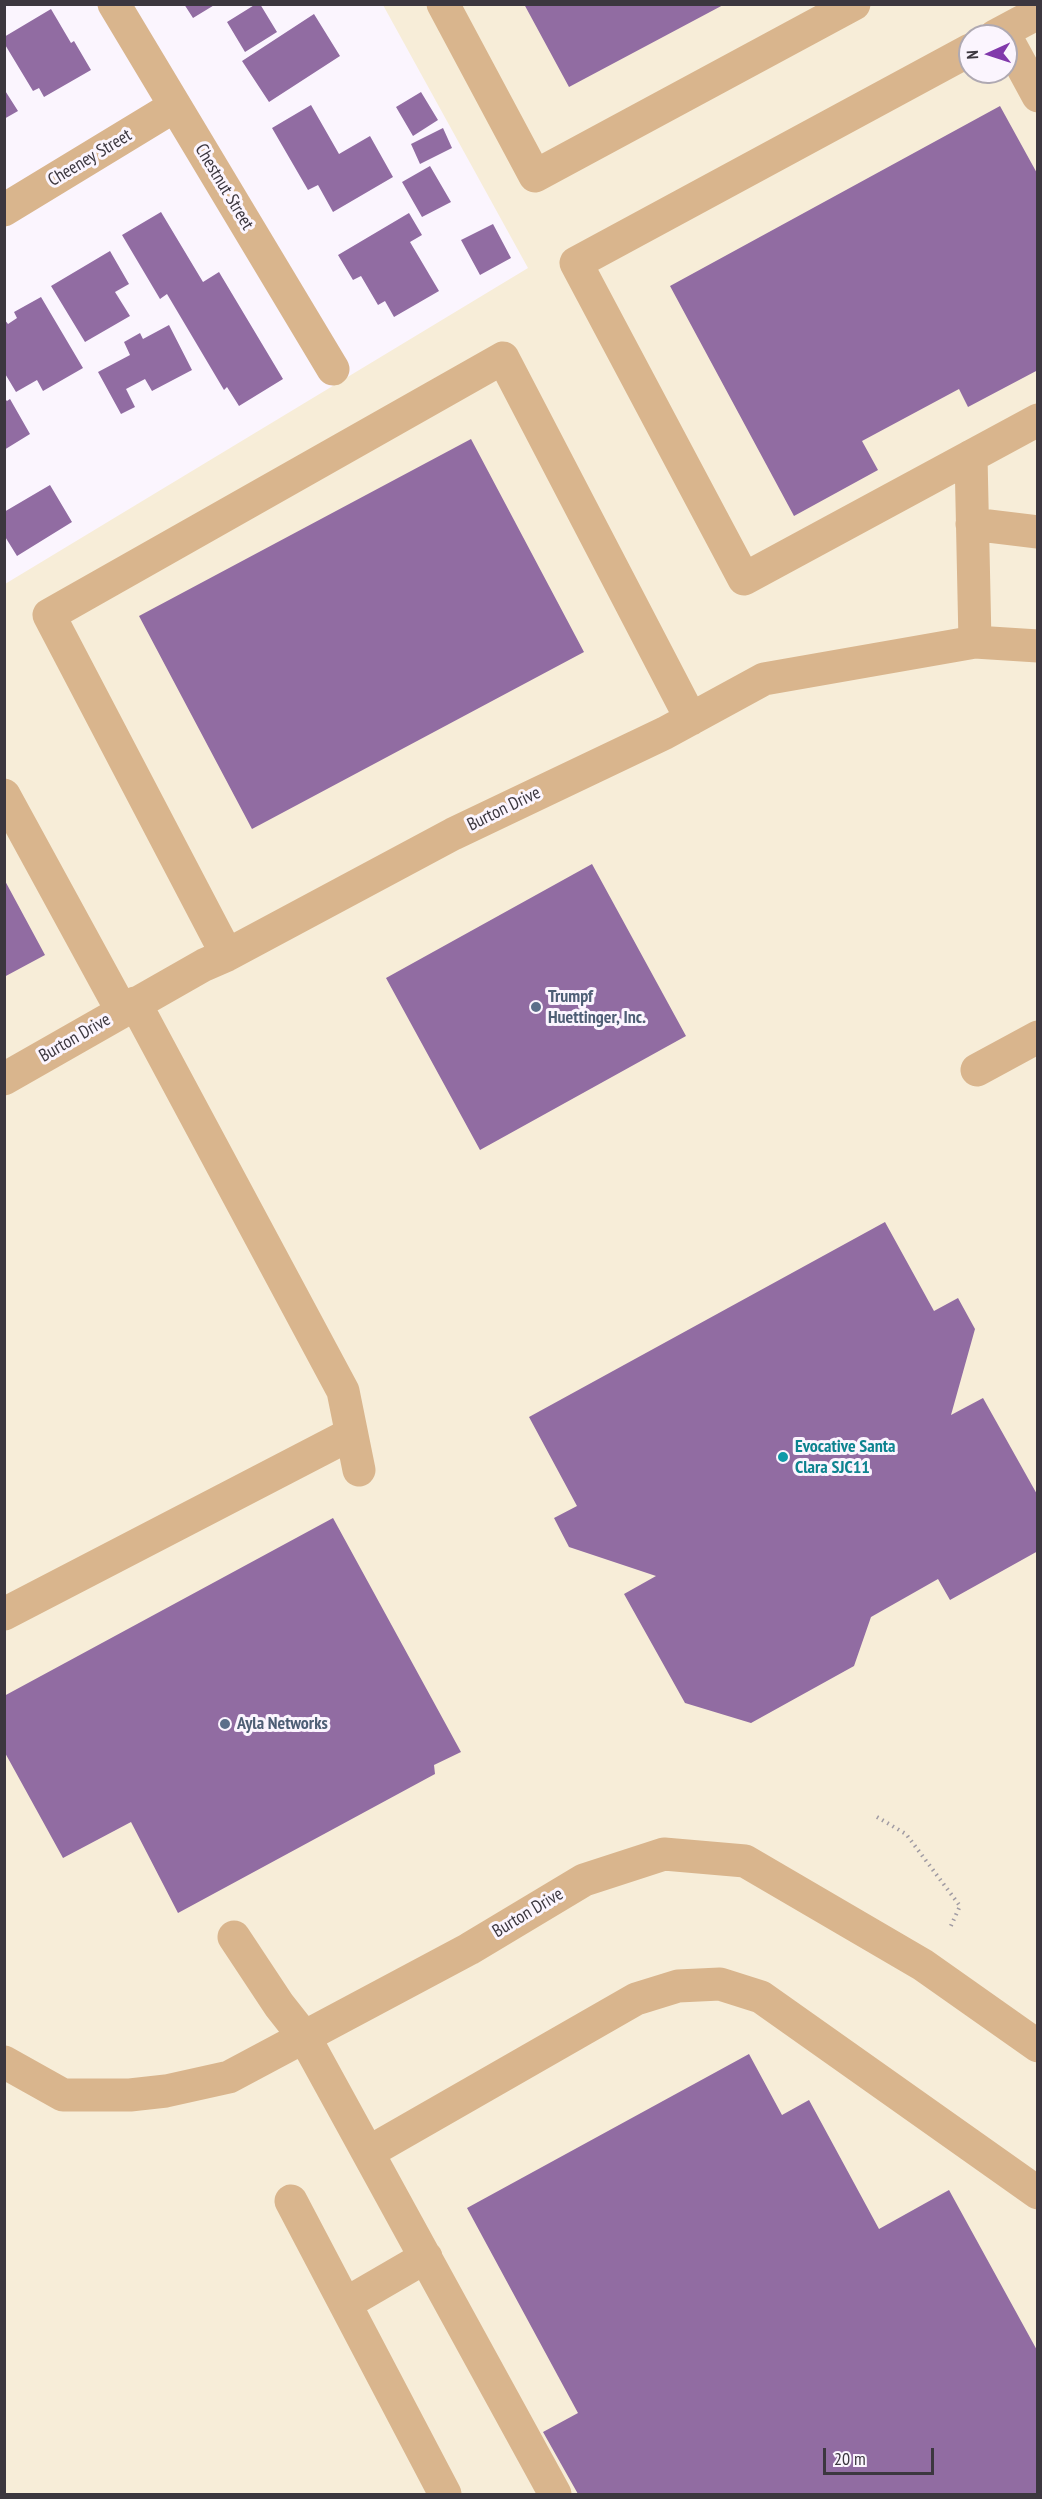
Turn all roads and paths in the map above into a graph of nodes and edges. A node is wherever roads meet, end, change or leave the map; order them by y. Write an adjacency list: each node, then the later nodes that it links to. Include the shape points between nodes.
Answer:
1 (114, 4): 9 (street, Chestnut Street)
2 (443, 4): 3 (street, via 535,176)
3 (854, 4)
4 (1038, 13): 5 (street)
5 (1018, 25)
6 (958, 56): 13 (street, via 576,263 744,579)
7 (1018, 62): 8 (street)
8 (1038, 96)
9 (175, 106): 10 (street, Cheeney Street); 11 (street, Chestnut Street)
10 (4, 210)
11 (333, 369)
12 (1038, 420): 13 (street)
13 (971, 456): 14 (street)
14 (972, 524): 15 (street); 16 (street)
15 (1038, 532)
16 (975, 642): 17 (street, Burton Drive); 18 (street, Burton Drive, via 764,680)
17 (1038, 646)
18 (691, 719): 20 (street, Burton Drive, via 453,834); 20 (street, via 503,358 49,615)
19 (4, 795): 21 (street)
20 (227, 955): 21 (street, Burton Drive)
21 (128, 1007): 24 (street, Burton Drive); 25 (street, via 343,1391)
22 (1038, 1037): 23 (street)
23 (977, 1070)
24 (4, 1078)
25 (351, 1434): 26 (street); 27 (street)
26 (359, 1470)
27 (4, 1614)
28 (877, 1817): 29 (path, via 906,1834 960,1906)
29 (949, 1930)
30 (234, 1937): 31 (street)
31 (305, 2038): 32 (street, Burton Drive, via 469,1949 584,1880 664,1854 745,1861 923,1965); 33 (street, Burton Drive, via 229,2077 130,2095 63,2095); 34 (street)
32 (1038, 2046)
33 (4, 2062)
34 (369, 2152): 35 (street, via 636,1999 678,1986 720,1984 761,1997); 37 (street)
35 (1038, 2193)
36 (291, 2201): 38 (street)
37 (426, 2257): 38 (street); 40 (street)
38 (345, 2304): 39 (street)
39 (445, 2494)
40 (555, 2494)

